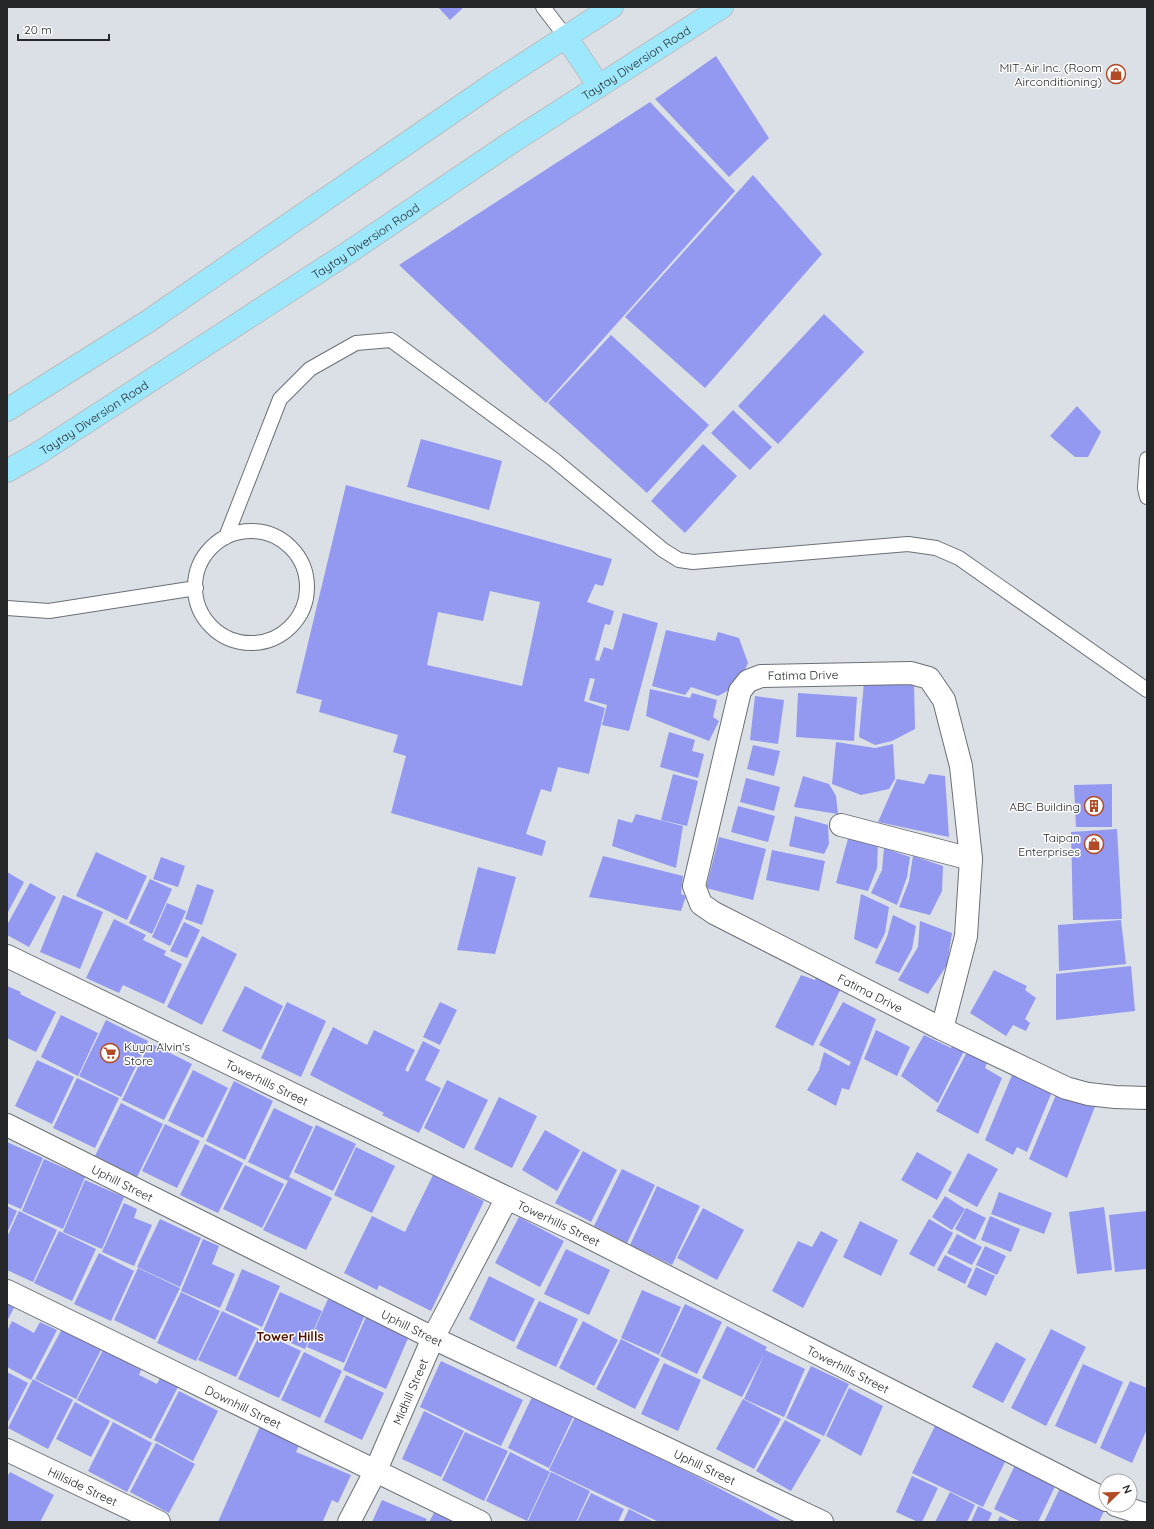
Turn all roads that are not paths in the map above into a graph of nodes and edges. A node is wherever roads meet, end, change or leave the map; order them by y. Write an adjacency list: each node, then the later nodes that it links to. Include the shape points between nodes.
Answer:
1 (543, 7): 4 (lane)
2 (612, 7): 4 (main road)
3 (722, 7): 5 (main road, Taytay Diversion Road)
4 (566, 37): 5 (main road); 6 (main road, via 483,91 147,322)
5 (599, 86): 8 (main road, Taytay Diversion Road, via 332,263)
6 (7, 410)
7 (1147, 459): 9 (lane)
8 (7, 471)
9 (1147, 496)
10 (226, 537): 11 (lane, via 213,546 203,558 197,573); 11 (lane, via 243,532 261,532 278,538 292,549 302,564 307,581 306,600 300,616 288,630 272,640 255,644 237,642 221,634 207,622 199,606); 13 (lane, via 280,398 310,369 356,343 392,340 554,458 663,550 679,560 693,562 908,544 936,548 959,558)
11 (196, 588): 12 (lane, via 49,611)
12 (7, 608)
13 (1147, 690)
14 (841, 826): 15 (street)
15 (971, 859): 17 (street, Fatima Drive, via 966,936); 17 (street, Fatima Drive, via 961,766 944,700 929,678 911,673 761,676 748,681 740,691 694,886 701,904 714,913)
16 (7, 956): 20 (street, Towerhills Street)
17 (942, 1029): 18 (street, Fatima Drive, via 1077,1092)
18 (1147, 1098)
19 (7, 1125): 22 (street, Uphill Street)
20 (507, 1198): 22 (street, Midhill Street); 25 (street, Towerhills Street, via 612,1248)
21 (7, 1291): 24 (street, Downhill Street)
22 (433, 1338): 24 (street, Midhill Street); 29 (street, Uphill Street)
23 (7, 1450): 26 (street, Hillside Street)
24 (376, 1470): 27 (street, Midhill Street); 28 (street, Downhill Street)
25 (1098, 1496)
26 (159, 1522)
27 (349, 1522)
28 (480, 1522)
29 (822, 1522)

